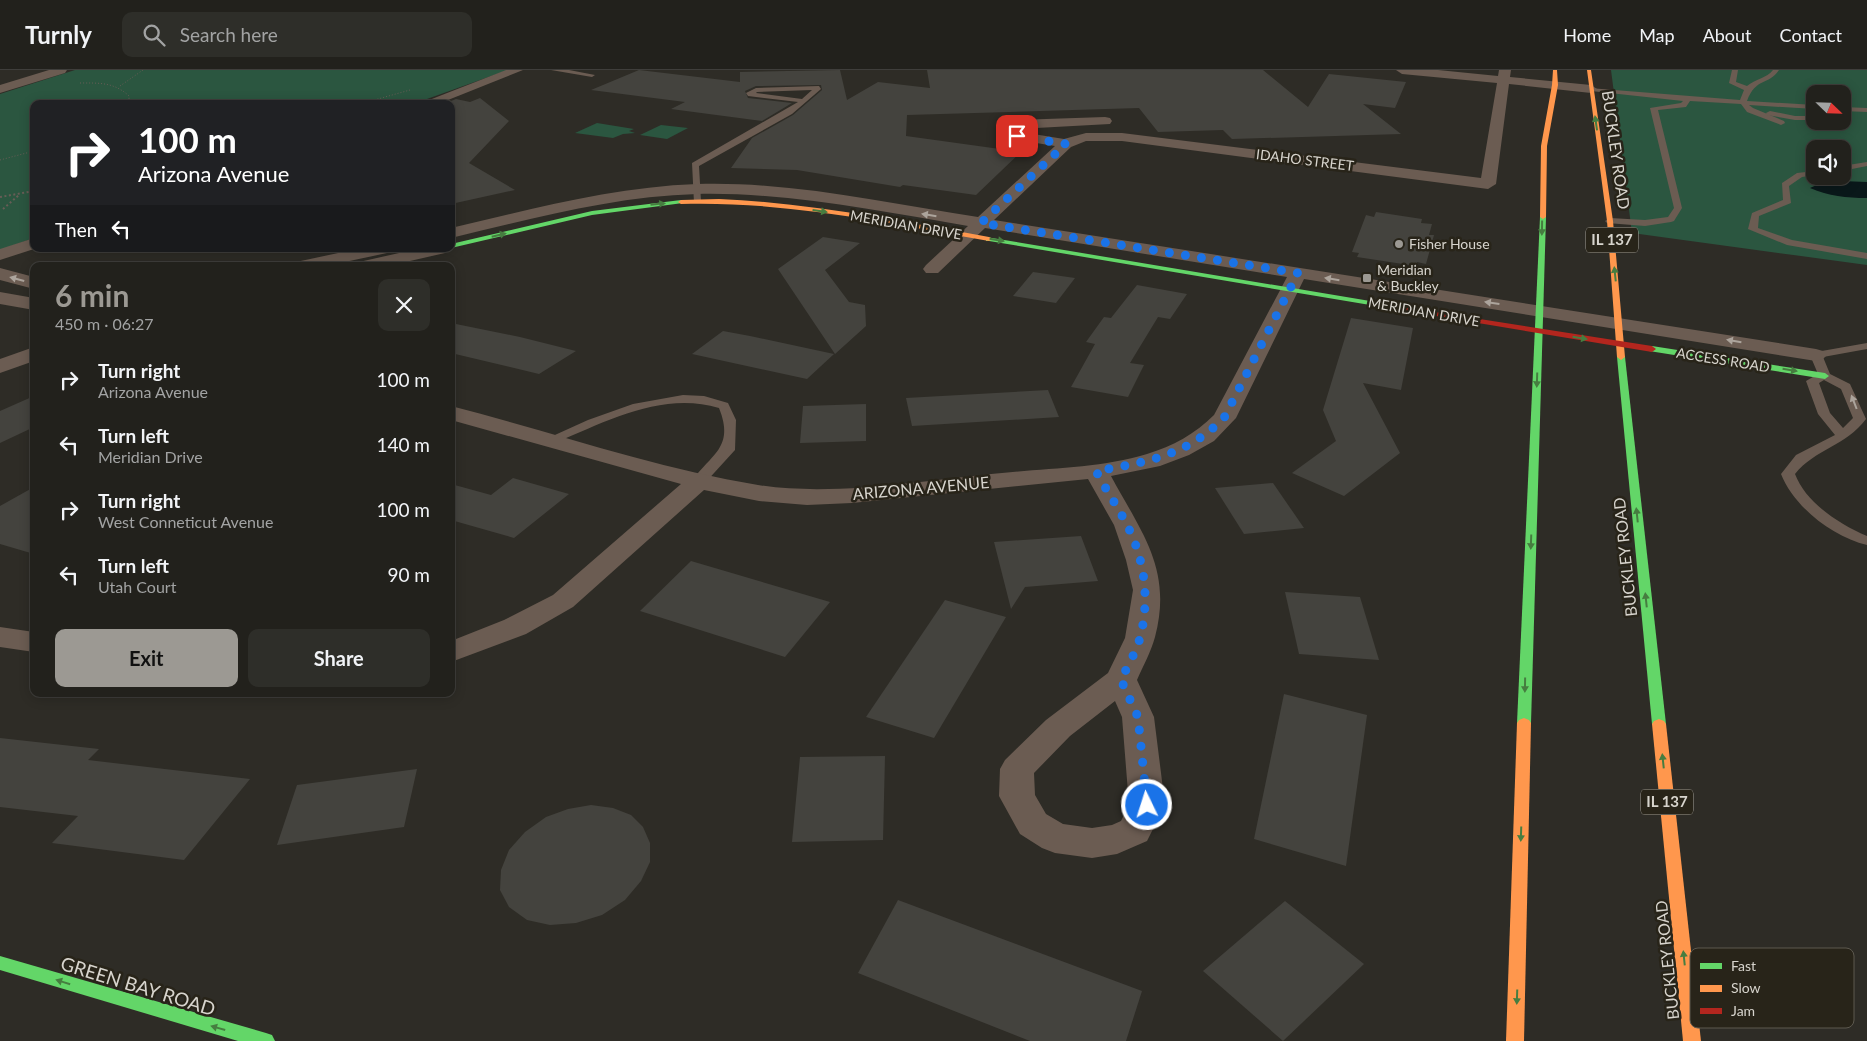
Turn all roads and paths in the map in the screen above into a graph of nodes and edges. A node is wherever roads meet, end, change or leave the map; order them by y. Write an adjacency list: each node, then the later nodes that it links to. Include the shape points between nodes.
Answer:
1 (61, 70): 15 (street)
2 (143, 70): 14 (path)
3 (517, 70): 20 (street)
4 (554, 70): 10 (lane)
5 (1402, 70): 11 (street)
6 (1555, 70): 13 (main road)
7 (1589, 70): 16 (main road, BUCKLEY ROAD / IL 137)
8 (1735, 70): 17 (lane, via 1732,83)
9 (1776, 70): 17 (lane, via 1771,77 1757,80)
10 (592, 75)
11 (1504, 75): 13 (street); 37 (street, IDAHO STREET, via 1488,184)
12 (76, 83): 14 (path)
13 (1555, 85): 16 (street); 63 (main road, one-way to 63, via 1544,146)
14 (120, 86): 19 (path)
15 (0, 89)
16 (1591, 89): 18 (lane); 45 (main road, BUCKLEY ROAD / IL 137, one-way to 16)
17 (1748, 89): 22 (lane)
18 (1688, 99): 22 (lane); 45 (lane, via 1683,105 1654,108 1677,198 1678,208 1671,219 1645,223)
19 (129, 100)
20 (436, 100)
21 (804, 101): 21 (lane, via 751,95 748,94 756,90 819,88); 42 (lane, via 695,165)
22 (1743, 102): 23 (lane); 30 (lane, via 1750,110)
23 (1755, 103): 24 (lane); 29 (lane, via 1778,116)
24 (1806, 106)
25 (1851, 110): 26 (lane)
26 (1858, 110): 27 (lane); 28 (lane)
27 (1867, 110)
28 (1851, 111)
29 (1806, 118)
30 (1781, 124)
31 (1122, 137): 32 (street, IDAHO STREET, via 1087,137); 32 (street, via 1109,121 1014,124 1010,129 1017,136); 34 (street, IDAHO STREET)
32 (1066, 144): 46 (street)
33 (30, 153): 35 (path)
34 (1283, 158): 37 (street, IDAHO STREET); 37 (street, via 1287,151 1337,149 1356,160)
35 (0, 160)
36 (1867, 164): 38 (lane)
37 (1354, 166)
38 (1851, 167)
39 (1806, 174): 54 (lane, via 1785,185 1788,202 1754,215 1753,229 1790,243)
40 (30, 192): 41 (path)
41 (22, 194): 43 (path); 44 (path)
42 (697, 195): 46 (street, MERIDIAN DRIVE, one-way to 42, via 790,194); 47 (street, MERIDIAN DRIVE, via 635,194); 48 (main road, MERIDIAN DRIVE, one-way to 48); 50 (main road, MERIDIAN DRIVE, one-way to 42, via 608,210)
43 (0, 197)
44 (3, 209)
45 (1610, 221): 64 (main road, BUCKLEY ROAD / IL 137, one-way to 45)
46 (981, 223): 48 (street); 59 (street, MERIDIAN DRIVE)
47 (455, 232)
48 (968, 236): 57 (street); 59 (main road, MERIDIAN DRIVE, one-way to 59)
49 (30, 244): 53 (street)
50 (455, 245)
51 (366, 252): 55 (street)
52 (426, 252): 56 (street)
53 (0, 255)
54 (1867, 256)
55 (320, 262)
56 (382, 262)
57 (932, 269)
58 (0, 274): 60 (street, one-way to 58)
59 (1294, 281): 63 (street, MERIDIAN DRIVE, one-way to 59); 65 (main road, MERIDIAN DRIVE); 75 (street, ARIZONA AVENUE, via 1224,418 1206,436 1151,461)
60 (30, 282)
61 (0, 298): 62 (street)
62 (30, 303)
63 (1541, 310): 64 (street, MERIDIAN DRIVE); 65 (main road)
64 (1620, 322): 66 (main road, BUCKLEY ROAD / IL 137); 69 (street, ACCESS ROAD, one-way to 64)
65 (1539, 331): 66 (main road, MERIDIAN DRIVE, one-way to 66); 86 (main road, one-way to 86)
66 (1620, 344): 71 (main road, ACCESS ROAD, one-way to 71); 83 (main road, BUCKLEY ROAD / IL 137, one-way to 66)
67 (1867, 346): 69 (lane)
68 (30, 354): 70 (street)
69 (1816, 355): 71 (lane)
70 (0, 367)
71 (1825, 376): 73 (lane, via 1812,381 1824,414); 73 (lane, one-way to 71, via 1860,419 1846,387)
72 (455, 414): 74 (street, ARIZONA AVENUE)
73 (1843, 436): 77 (lane, via 1800,458 1788,474 1798,494 1838,526)
74 (552, 439): 76 (street, ARIZONA AVENUE); 76 (lane, via 614,414 657,402 710,399 724,406 730,420 728,450)
75 (1096, 471): 76 (street, ARIZONA AVENUE, via 807,497 759,493); 81 (street, via 1127,525 1147,590 1140,638)
76 (699, 481): 80 (street, via 563,601 514,627)
77 (1867, 541)
78 (0, 637): 79 (street)
79 (30, 641)
80 (455, 650)
81 (1121, 680): 81 (street, via 1138,717 1147,805 1134,831 1117,839 1092,843 1055,838 1033,824 1017,796 1017,769 1058,728)
82 (0, 963): 85 (main road, GREEN BAY ROAD, one-way to 82)
83 (1690, 1022)
84 (1691, 1028): 87 (main road, BUCKLEY ROAD / IL 137, one-way to 84)
85 (266, 1041)
86 (1515, 1041)
87 (1692, 1041)

